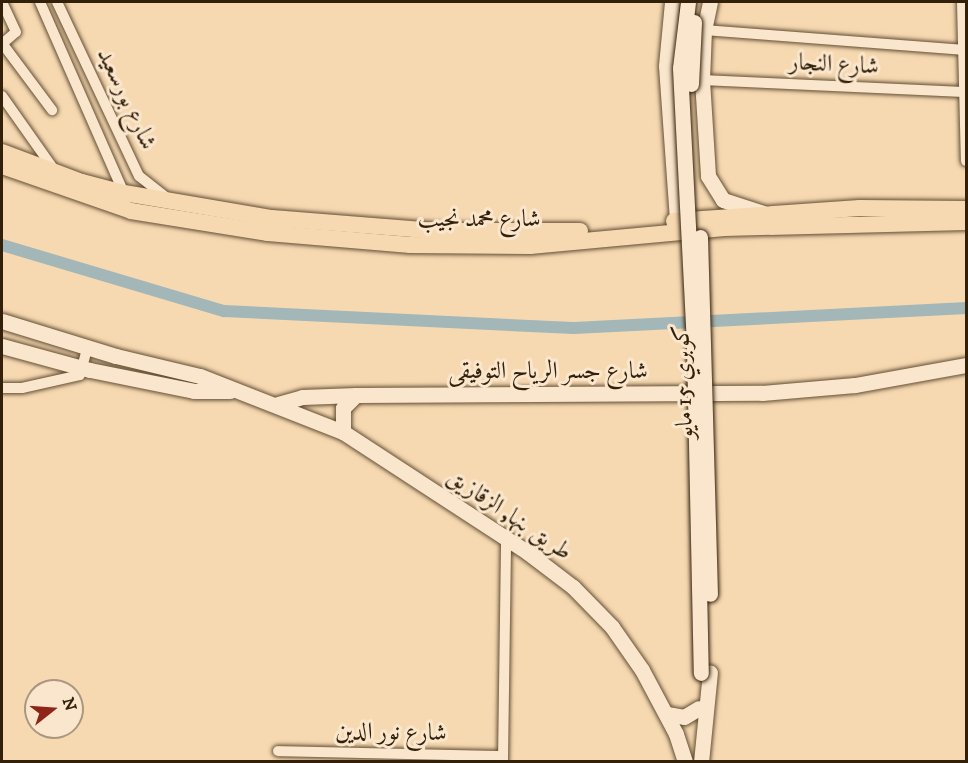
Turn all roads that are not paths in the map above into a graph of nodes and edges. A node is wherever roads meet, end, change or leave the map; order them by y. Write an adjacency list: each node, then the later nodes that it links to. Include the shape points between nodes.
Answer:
1 (2, 2): 10 (street, via 16,32)
2 (40, 2): 20 (street, شارع بورسعيد)
3 (57, 2): 21 (street, شارع بورسعيد, via 139,176)
4 (672, 2): 25 (main road, via 666,66)
5 (688, 2): 40 (main road, كوبري 15 مايو, bridge, via 680,68)
6 (698, 2): 40 (main road, كوبري 15 مايو, bridge, via 691,70 708,440)
7 (710, 2): 9 (main road)
8 (962, 2): 11 (street)
9 (704, 30): 11 (street); 12 (main road)
10 (2, 44): 15 (street)
11 (965, 50): 13 (street)
12 (702, 80): 13 (street, شارع النجار); 23 (main road, via 708,176 713,188 729,204)
13 (964, 92): 17 (street)
14 (2, 96): 19 (street)
15 (52, 110)
16 (2, 152): 19 (highway, شارع محمد نجيب)
17 (966, 161)
18 (2, 166): 27 (highway, شارع محمد نجيب, via 131,211 267,233)
19 (55, 172): 20 (highway, شارع محمد نجيب)
20 (124, 193): 21 (highway, شارع محمد نجيب)
21 (173, 201): 27 (highway, شارع محمد نجيب)
22 (966, 209): 24 (highway, شارع محمد نجيب)
23 (763, 213): 24 (highway, شارع محمد نجيب); 25 (highway, شارع محمد نجيب)
24 (880, 215): 26 (highway, شارع محمد نجيب); 28 (highway, شارع محمد نجيب, via 530,246)
25 (677, 220): 28 (highway, شارع محمد نجيب, via 574,232)
26 (966, 222)
27 (411, 237): 28 (highway, شارع محمد نجيب)
28 (439, 239)
29 (2, 321): 31 (main road, طريق بنها, الزقازيق)
30 (2, 346): 33 (main road, طريق بنها, الزقازيق)
31 (87, 348): 33 (street); 35 (main road, طريق بنها, الزقازيق, via 200,376)
32 (965, 367): 36 (main road, شارع جسر الرياح التوفيقى, via 855,385 762,393)
33 (82, 368): 34 (street, via 80,375 22,388); 35 (main road, طريق بنها, الزقازيق, via 194,391)
34 (2, 388)
35 (231, 391): 37 (main road, طريق بنها, الزقازيق)
36 (356, 395): 37 (main road, شارع جسر الرياح التوفيقى, via 302,397); 38 (main road, via 343,408)
37 (278, 404): 38 (main road, طريق بنها, الزقازيق)
38 (343, 432): 39 (main road, طريق بنها, الزقازيق)
39 (507, 539): 42 (main road, طريق بنها, الزقازيق, via 573,587 600,613 642,670); 44 (street)
40 (705, 672): 41 (main road, كوبري 15 مايو); 46 (main road, كوبري 15 مايو)
41 (699, 708): 42 (main road, via 684,717); 46 (main road, كوبري 15 مايو)
42 (667, 714): 45 (main road, طريق بنها, الزقازيق)
43 (278, 752): 44 (street, شارع نور الدين)
44 (503, 759)
45 (686, 762)
46 (699, 762)

